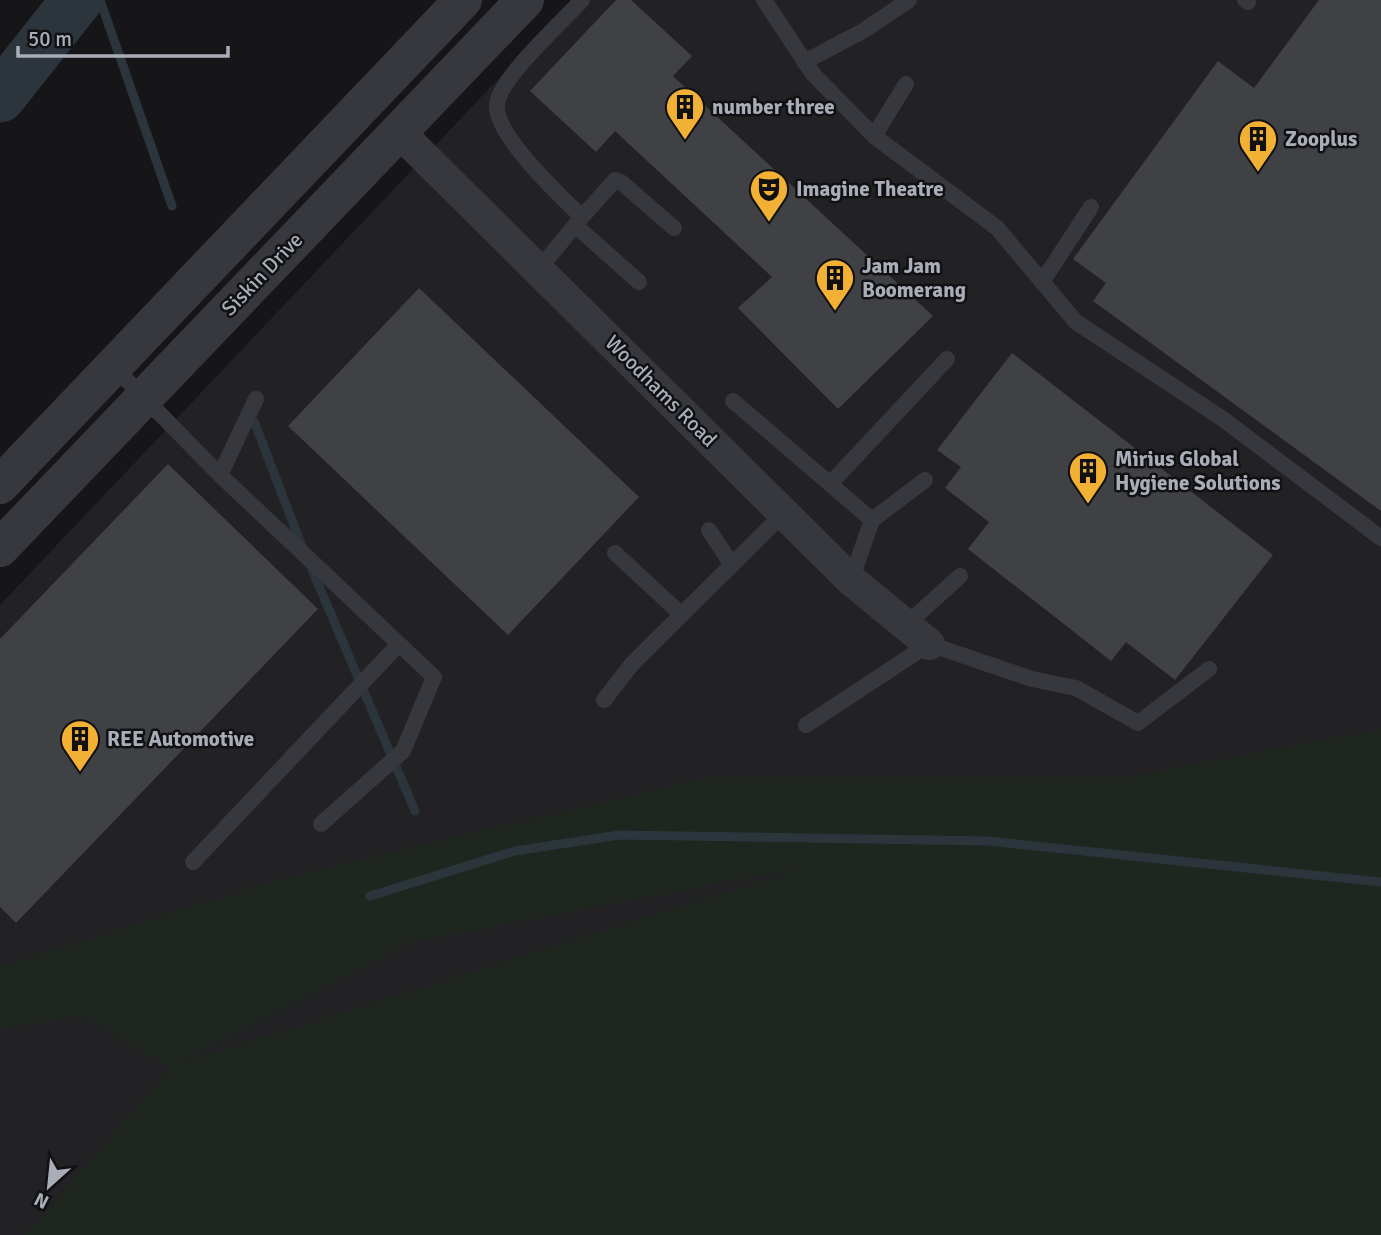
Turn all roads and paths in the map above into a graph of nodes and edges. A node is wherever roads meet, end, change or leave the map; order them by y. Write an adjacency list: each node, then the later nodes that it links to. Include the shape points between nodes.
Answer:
1 (463, 0): 17 (street, Siskin Drive)
2 (524, 0): 8 (street, Siskin Drive)
3 (582, 0): 11 (lane, via 509,79 497,103 497,116 506,134)
4 (764, 0): 6 (lane)
5 (909, 0): 6 (lane)
6 (804, 62): 9 (lane)
7 (906, 84): 9 (lane)
8 (399, 132): 13 (street, Woodhams Road); 18 (street, Siskin Drive)
9 (874, 136): 15 (lane, via 997,228)
10 (1091, 207): 15 (lane)
11 (579, 221): 12 (lane, via 615,180); 13 (lane); 14 (lane)
12 (674, 228)
13 (538, 270): 25 (street, Woodhams Road)
14 (639, 282)
15 (1042, 282): 28 (lane, via 1076,322 1223,419)
16 (947, 359): 23 (lane)
17 (113, 366): 18 (lane); 24 (street, Siskin Drive)
18 (145, 397): 21 (lane); 29 (street, Siskin Drive)
19 (256, 399): 21 (lane)
20 (733, 401): 23 (lane)
21 (220, 475): 36 (lane)
22 (925, 480): 26 (lane)
23 (830, 484): 26 (lane)
24 (0, 485)
25 (783, 513): 31 (lane); 33 (street, Woodhams Road)
26 (872, 520): 33 (lane)
27 (709, 530): 31 (lane)
28 (1381, 538)
29 (0, 548)
30 (615, 553): 34 (lane)
31 (732, 565): 34 (lane)
32 (960, 576): 35 (lane)
33 (851, 580): 35 (street, Woodhams Road)
34 (682, 615): 38 (lane, via 632,664)
35 (917, 634): 37 (lane, via 1032,679 1076,688 1138,723); 39 (lane)
36 (399, 644): 40 (lane, via 434,677 403,751); 41 (lane)
37 (1209, 669)
38 (604, 700)
39 (806, 725)
40 (321, 824)
41 (193, 862)

